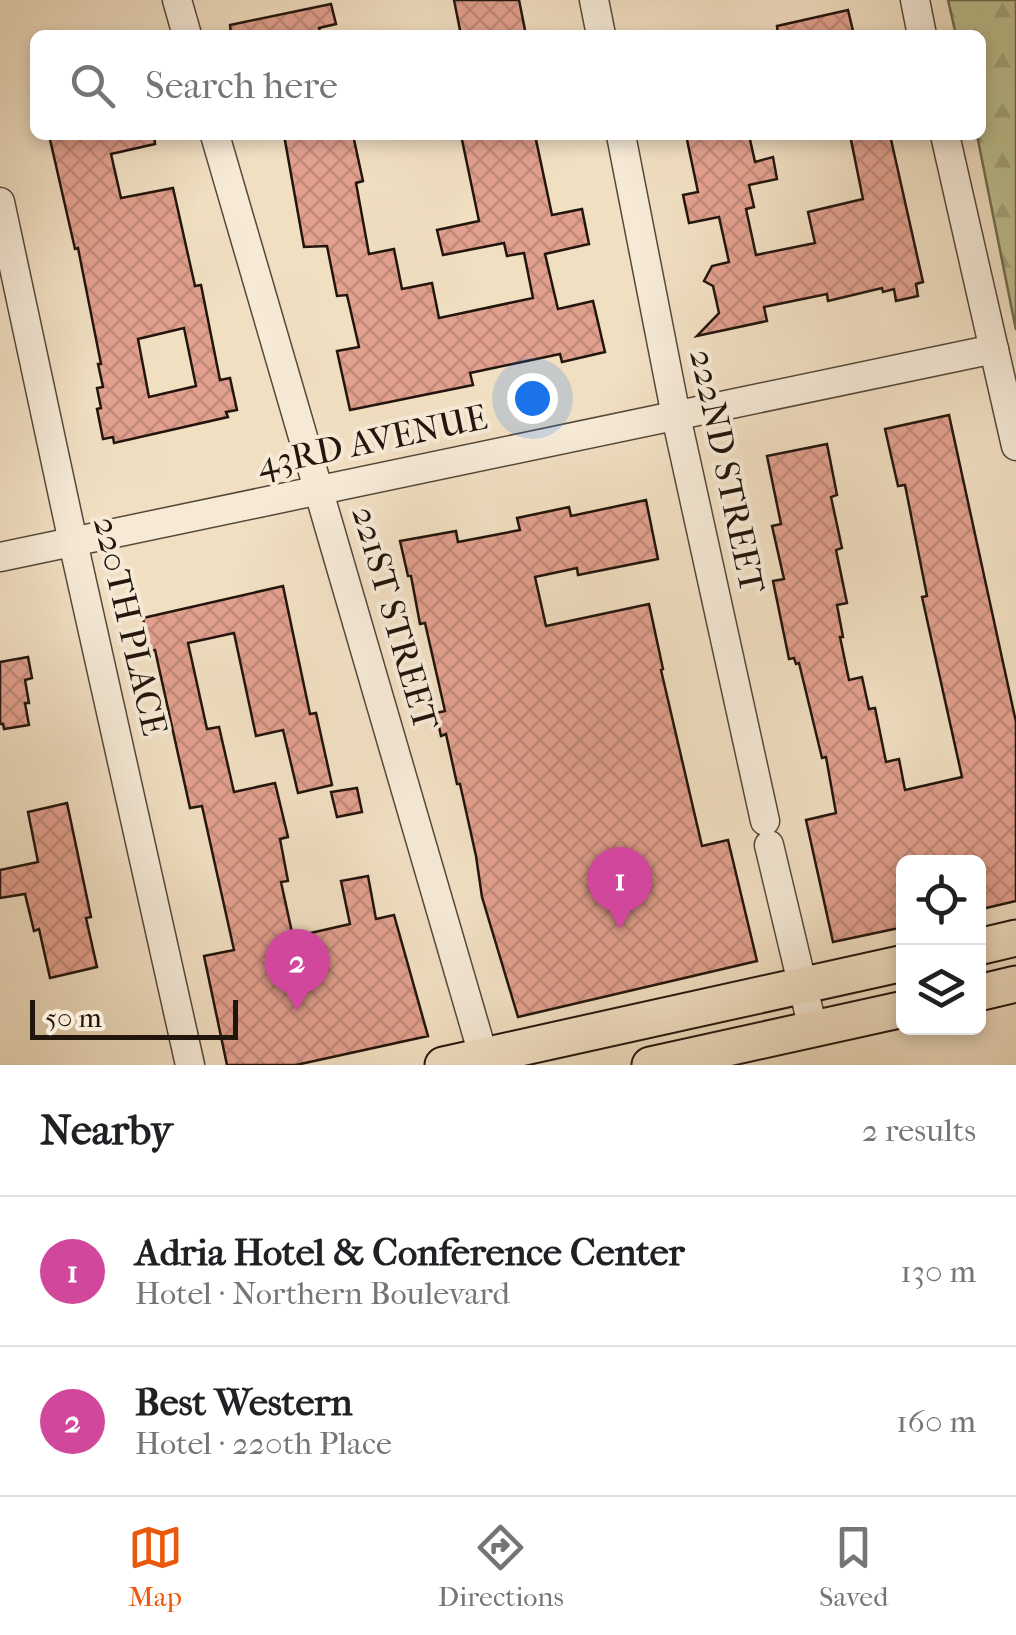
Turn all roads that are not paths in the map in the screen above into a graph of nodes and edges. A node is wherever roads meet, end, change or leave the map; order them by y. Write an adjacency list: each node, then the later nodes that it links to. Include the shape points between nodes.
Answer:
1 (176, 0): 4 (street)
2 (594, 0): 5 (street)
3 (914, 0): 6 (street)
4 (185, 30)
5 (600, 30)
6 (921, 30)
7 (216, 140): 14 (street, 221ST STREET)
8 (622, 140): 12 (street, 222ND STREET)
9 (946, 140): 11 (street)
10 (0, 202): 15 (street, 220TH PLACE)
11 (994, 349): 12 (street, 43RD AVENUE); 13 (street)
12 (676, 416): 14 (street, 43RD AVENUE); 21 (street, 222ND STREET)
13 (1016, 446)
14 (318, 490): 15 (street, 43RD AVENUE); 25 (street, 221ST STREET)
15 (72, 542): 16 (street, 43RD AVENUE); 26 (street, 220TH PLACE)
16 (0, 557)
17 (1016, 938): 18 (main road)
18 (986, 945)
19 (896, 965): 21 (main road)
20 (1016, 984): 22 (main road)
21 (802, 986): 24 (street, 222ND STREET); 25 (main road)
22 (986, 990)
23 (896, 1011): 24 (main road)
24 (813, 1029): 28 (main road)
25 (484, 1060): 27 (main road)
26 (190, 1065)
27 (443, 1065)
28 (650, 1065)

